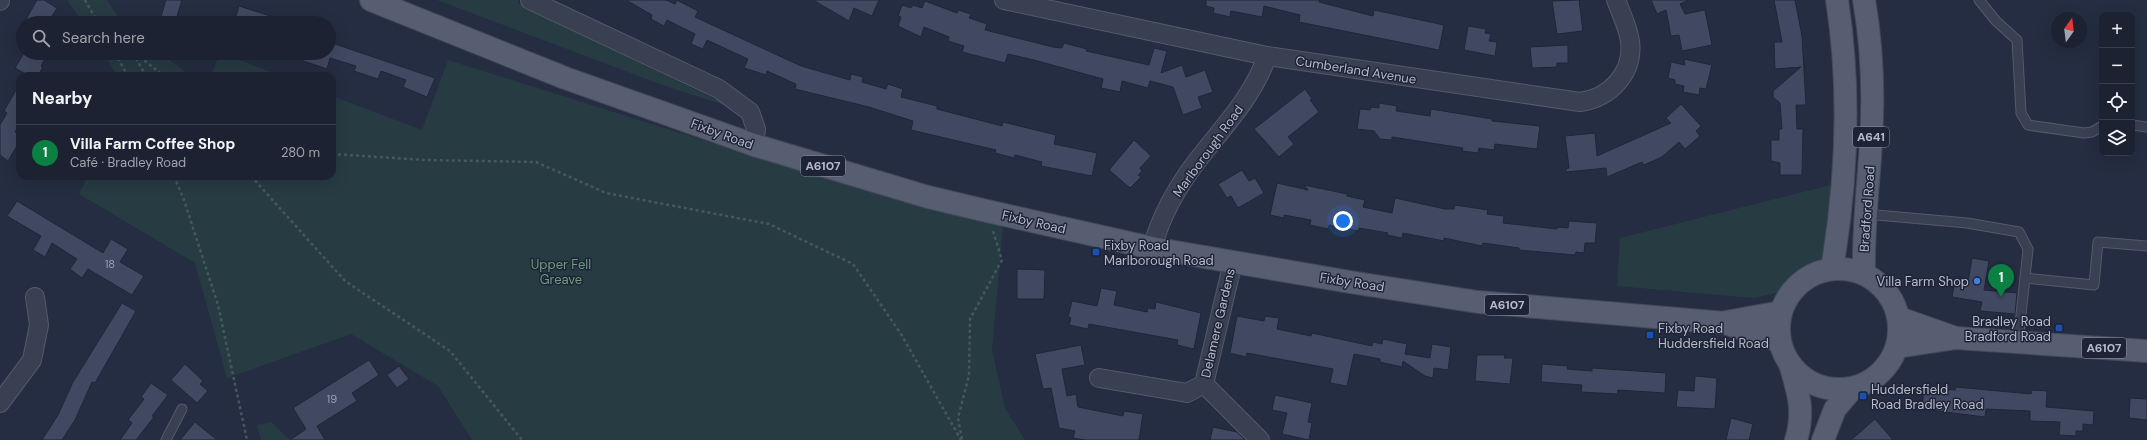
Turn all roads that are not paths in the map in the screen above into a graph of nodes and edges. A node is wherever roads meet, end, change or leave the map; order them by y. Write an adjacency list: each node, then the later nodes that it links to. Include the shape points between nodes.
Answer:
1 (371, 0): 13 (main road, Fixby Road / A6107, via 565,78)
2 (530, 0): 13 (street, via 719,89 750,112 756,129)
3 (1004, 0): 8 (street, Cumberland Avenue)
4 (1616, 0): 9 (street, Cumberland Avenue, via 1630,41 1628,63 1618,83 1605,94 1590,101 1569,102)
5 (1838, 0): 18 (main road, Bradford Road / A641, via 1845,83 1846,142 1840,219)
6 (1864, 0): 14 (main road, Bradford Road / A641, via 1871,112)
7 (1979, 0): 12 (lane, via 2018,40 2021,113 2028,125 2084,133)
8 (1025, 3): 9 (street, Cumberland Avenue)
9 (1267, 56): 16 (street, Marlborough Road, via 1249,95 1175,193)
10 (2135, 125): 11 (lane)
11 (2147, 127)
12 (2099, 128)
13 (754, 145): 16 (main road, Fixby Road / A6107, via 928,197)
14 (1866, 214): 19 (main road, Bradford Road / A641, via 1863,240); 20 (lane, via 1967,223 2019,232 2028,249)
15 (2147, 246): 20 (lane, via 2098,242 2094,285)
16 (1152, 248): 17 (main road, Fixby Road / A6107)
17 (1233, 262): 24 (main road, Fixby Road / A6107, via 1478,302); 32 (street, Delamere Gardens)
18 (1832, 269): 19 (main road); 22 (main road, via 1815,274 1800,283 1788,296)
19 (1864, 274): 23 (main road, via 1880,285 1892,300)
20 (2025, 278): 27 (lane)
21 (35, 297): 34 (street, via 39,325 32,360)
22 (1781, 312): 24 (main road, Fixby Road / A6107); 26 (main road)
23 (1899, 318): 25 (main road, A6107); 28 (main road, via 1900,333)
24 (1725, 323): 26 (main road, Fixby Road / A6107)
25 (1956, 338): 27 (main road, A6107); 28 (main road, A6107)
26 (1780, 342): 30 (main road)
27 (2018, 343): 29 (main road, A6107)
28 (1897, 346): 33 (main road, via 1891,361 1880,374)
29 (2147, 351)
30 (1790, 364): 33 (main road, via 1802,377 1817,386 1834,390); 38 (main road, via 1801,400)
31 (1099, 378): 32 (street, Delamere Gardens, via 1187,392)
32 (1204, 384): 37 (street, Delamere Gardens)
33 (1852, 389): 39 (main road, via 1835,409)
34 (0, 403)
35 (182, 409): 36 (lane)
36 (166, 440)
37 (1260, 440)
38 (1796, 440)
39 (1823, 440)

